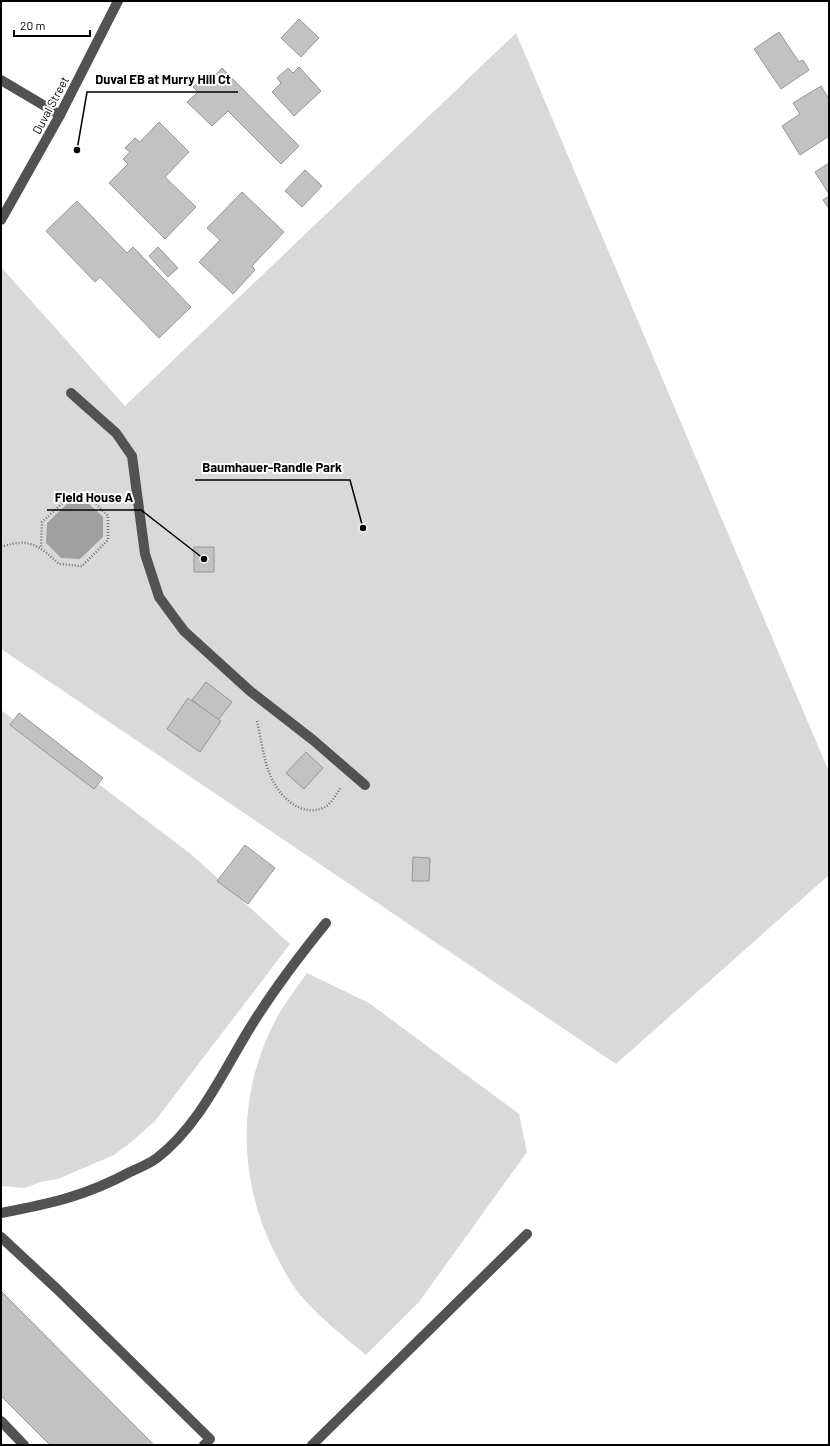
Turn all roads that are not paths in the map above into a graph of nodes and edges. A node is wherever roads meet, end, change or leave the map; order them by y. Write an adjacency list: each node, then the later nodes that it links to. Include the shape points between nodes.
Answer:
1 (118, 1): 3 (street, Duval Street)
2 (1, 80): 3 (street)
3 (60, 115): 4 (street, Duval Street)
4 (1, 220)
5 (71, 393): 6 (street, via 116,434 132,456 145,554 159,597 184,631 250,691 314,740)
6 (365, 785)
7 (326, 923): 8 (street, via 253,1023 213,1092 181,1137 156,1159 108,1185 64,1201)
8 (1, 1213)
9 (527, 1234): 14 (street)
10 (1, 1237): 13 (street, via 210,1439)
11 (1, 1421): 12 (street)
12 (24, 1445)
13 (204, 1445)
14 (312, 1445)

